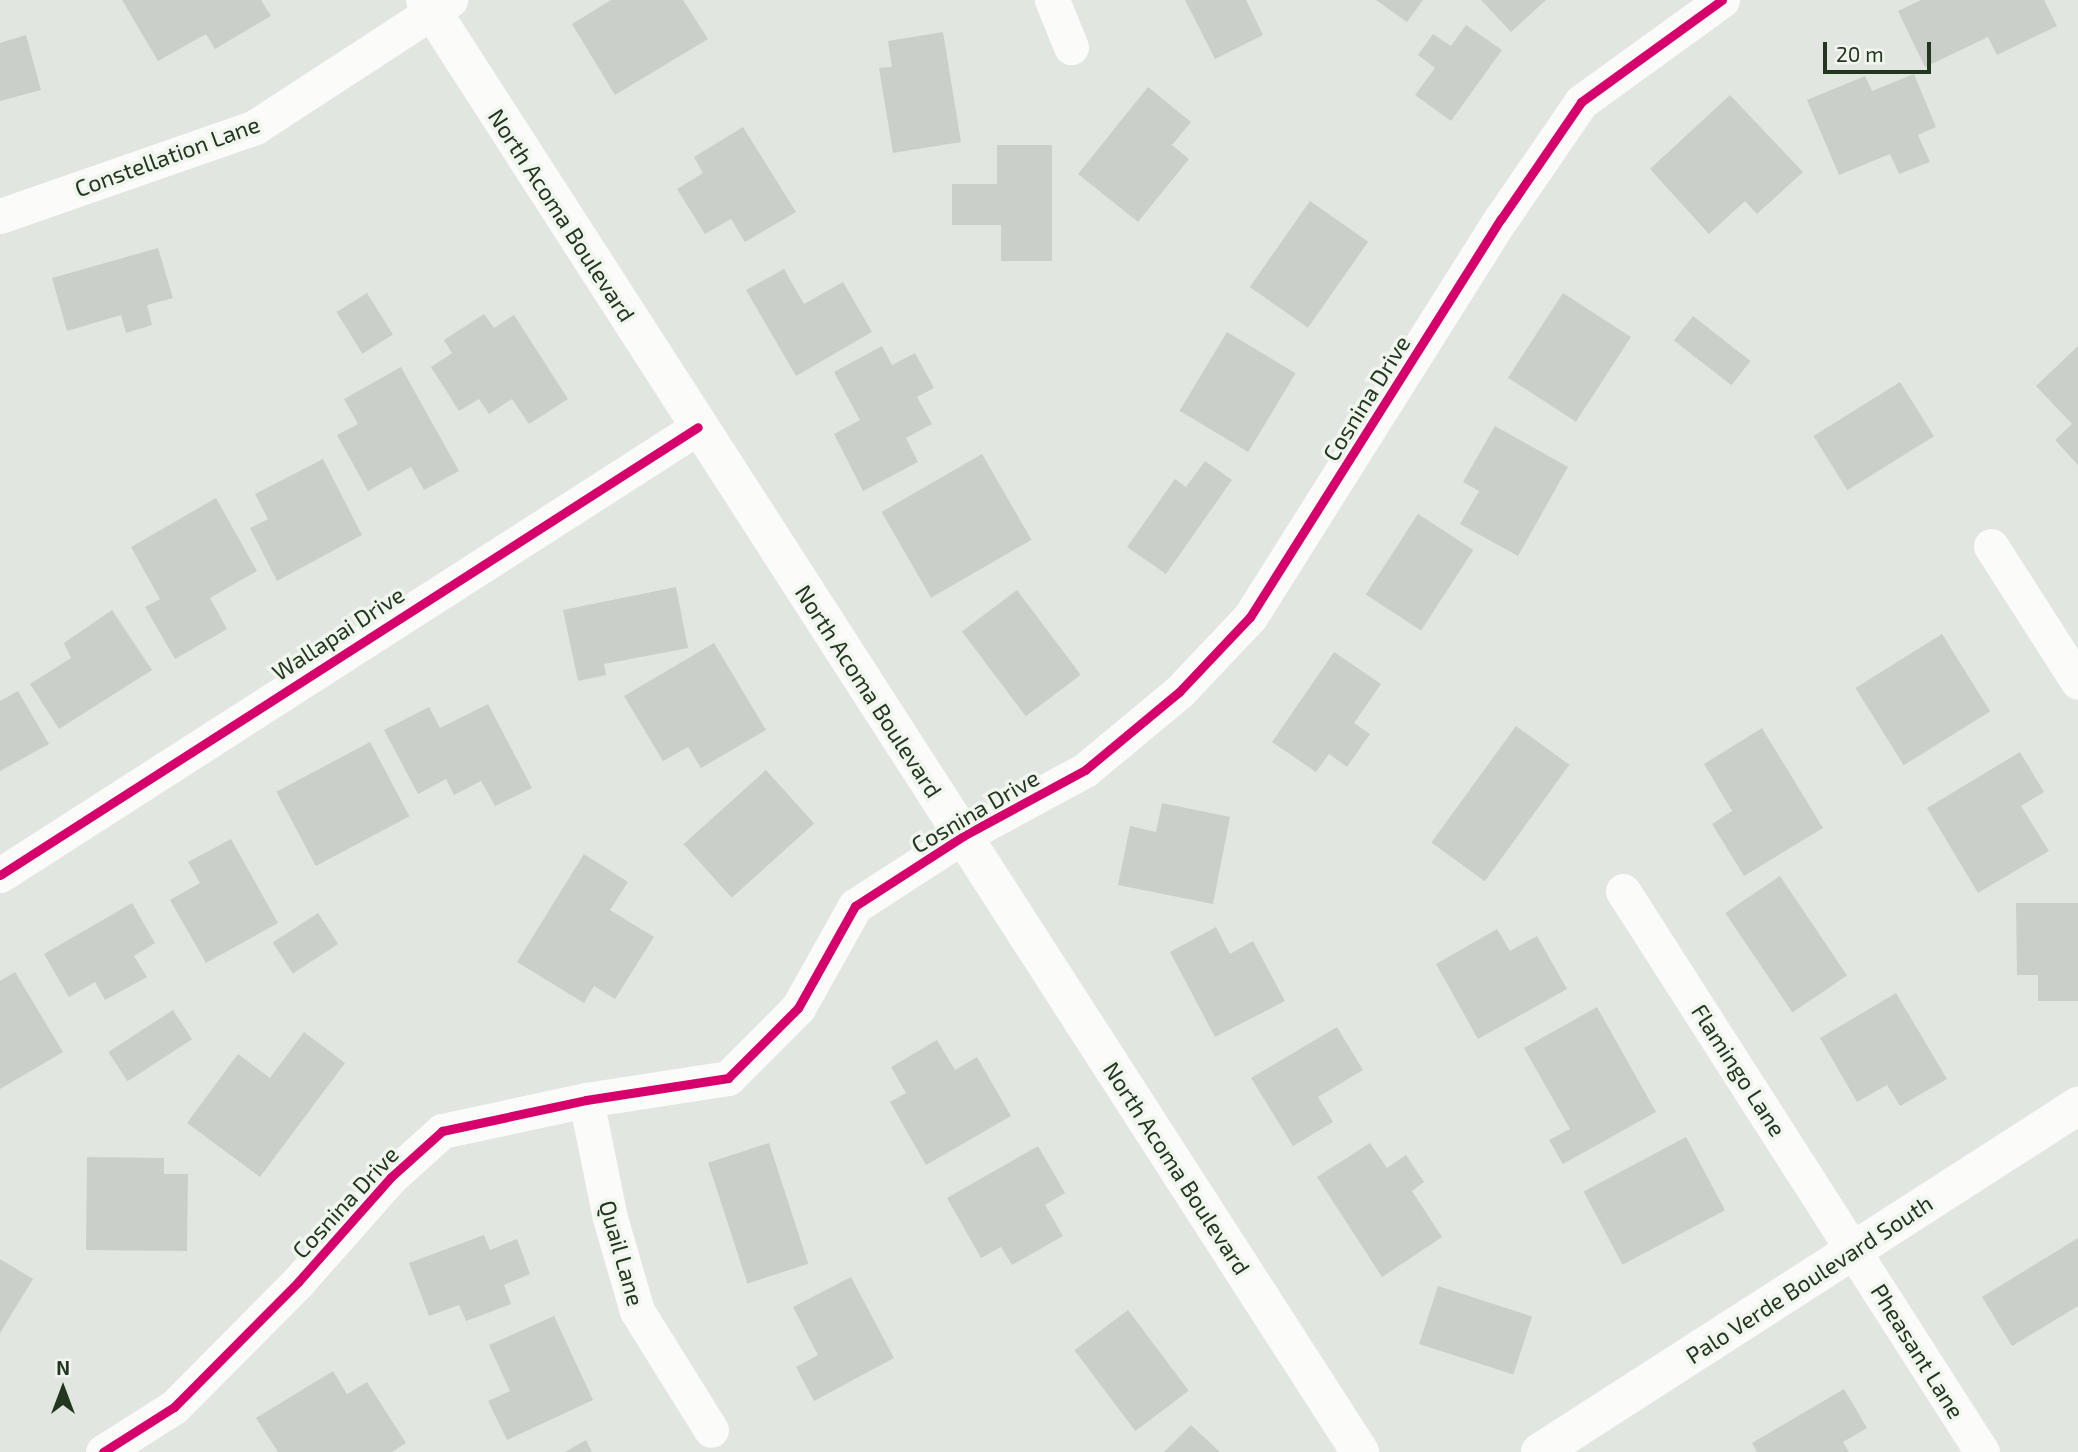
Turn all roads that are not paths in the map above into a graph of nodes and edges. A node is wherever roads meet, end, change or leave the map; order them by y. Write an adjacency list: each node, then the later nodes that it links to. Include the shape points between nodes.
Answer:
1 (1052, 0): 4 (street)
2 (1722, 0): 9 (street, Cosnina Drive, via 1581,102 1501,219 1250,617 1179,691 1084,770)
3 (436, 4): 5 (street, Constellation Lane, via 255,127); 6 (main road, North Acoma Boulevard)
4 (1071, 47)
5 (0, 216)
6 (698, 427): 9 (main road, North Acoma Boulevard); 10 (street, Wallapai Drive)
7 (1991, 546): 8 (street)
8 (2078, 682)
9 (963, 836): 12 (street, Cosnina Drive, via 855,906 798,1009 729,1078); 18 (main road, North Acoma Boulevard)
10 (0, 875)
11 (1623, 891): 14 (street, Flamingo Lane)
12 (586, 1100): 15 (street, Quail Lane, via 610,1218 637,1311); 16 (street, Cosnina Drive, via 442,1131 391,1177 298,1282)
13 (2078, 1106): 14 (main road, Palo Verde Boulevard South)
14 (1855, 1250): 19 (main road, Palo Verde Boulevard South); 20 (street, Pheasant Lane)
15 (710, 1430)
16 (139, 1442): 17 (street, Cosnina Drive)
17 (103, 1452)
18 (1360, 1452)
19 (1540, 1452)
20 (1982, 1452)

